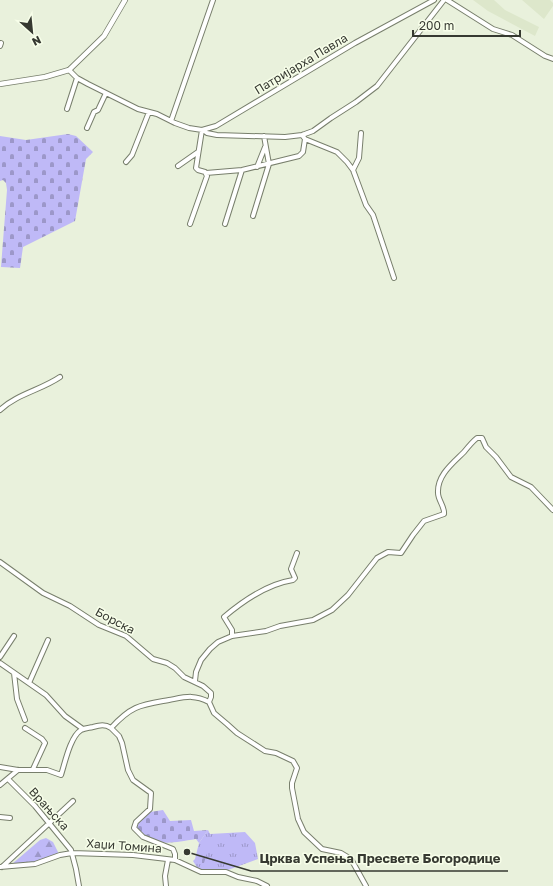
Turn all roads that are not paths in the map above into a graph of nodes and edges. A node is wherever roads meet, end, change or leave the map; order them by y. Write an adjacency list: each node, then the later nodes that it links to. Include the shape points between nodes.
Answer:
1 (125, 0): 7 (street, via 104,36)
2 (213, 0): 13 (street)
3 (434, 0): 15 (street, Патријарха Павла, via 355,43 216,126)
4 (444, 0): 16 (street, via 377,86)
5 (447, 0): 6 (street, via 493,29 512,35)
6 (553, 59)
7 (69, 70): 8 (street); 9 (street, via 45,77)
8 (77, 78): 10 (street); 11 (street)
9 (0, 84)
10 (106, 93): 12 (street); 14 (street)
11 (67, 109)
12 (149, 112): 13 (street); 23 (street, via 132,155)
13 (171, 121): 15 (street)
14 (87, 128)
15 (202, 130): 18 (street, via 218,135); 22 (street)
16 (311, 133): 19 (street); 20 (street)
17 (361, 133): 27 (street, via 359,158)
18 (264, 136): 19 (street); 21 (street)
19 (303, 137): 20 (street); 24 (street, via 301,154)
20 (314, 142): 27 (street, via 337,152)
21 (266, 146): 24 (street); 26 (street)
22 (198, 152): 25 (street); 29 (street, via 197,169)
23 (126, 162)
24 (269, 164): 26 (street); 30 (street)
25 (178, 166)
26 (257, 166): 28 (street)
27 (354, 169): 33 (street)
28 (242, 170): 29 (street); 32 (street)
29 (206, 173): 31 (street)
30 (253, 216)
31 (190, 224)
32 (225, 224)
33 (394, 278)
34 (60, 377): 35 (street)
35 (0, 410)
36 (553, 510): 40 (street, via 531,487 511,477 478,437 441,478 438,492 444,514 424,521 399,554 393,552 380,556 339,606 318,618)
37 (297, 553): 40 (street, via 291,569 295,578 293,580 264,589 224,617 232,630)
38 (0, 562): 45 (street, Борска, via 43,593 70,606 99,625 126,636 153,659 167,662 184,677)
39 (14, 636): 42 (street)
40 (232, 636): 45 (street, via 218,642 207,653 198,668)
41 (48, 640): 46 (street)
42 (0, 657)
43 (0, 663): 44 (street)
44 (14, 672): 46 (street); 48 (street, via 17,699)
45 (195, 682): 47 (street, Борска, via 210,690 212,696)
46 (29, 683): 51 (street)
47 (209, 702): 50 (street, via 187,696 153,702 125,714); 68 (street, via 214,713 239,735 266,751 276,753 294,763 297,768 292,788 302,828 322,849 341,853 351,859)
48 (25, 720)
49 (24, 728): 53 (street, via 46,743)
50 (111, 728): 51 (street, via 102,725); 63 (street, via 122,743 133,780 151,793 150,809 136,822 134,828 143,837 173,849)
51 (83, 729): 53 (street, via 72,742 62,775)
52 (0, 767): 54 (street)
53 (33, 769): 54 (street)
54 (18, 770): 55 (street)
55 (8, 779): 56 (street); 60 (street, Врањска)
56 (0, 785)
57 (73, 801): 60 (street)
58 (0, 817): 59 (street)
59 (10, 818)
60 (50, 823): 61 (street, Врањска); 64 (street)
61 (72, 853): 62 (street, Хаџи Томина, via 133,855); 64 (street, Хаџи Томина, via 35,864); 65 (street)
62 (168, 860): 63 (street, Хаџи Томина); 66 (street)
63 (175, 860): 67 (street, Хаџи Томина, via 201,872 223,871)
64 (1, 867)
65 (79, 886)
66 (166, 886)
67 (267, 886)
68 (366, 886)

